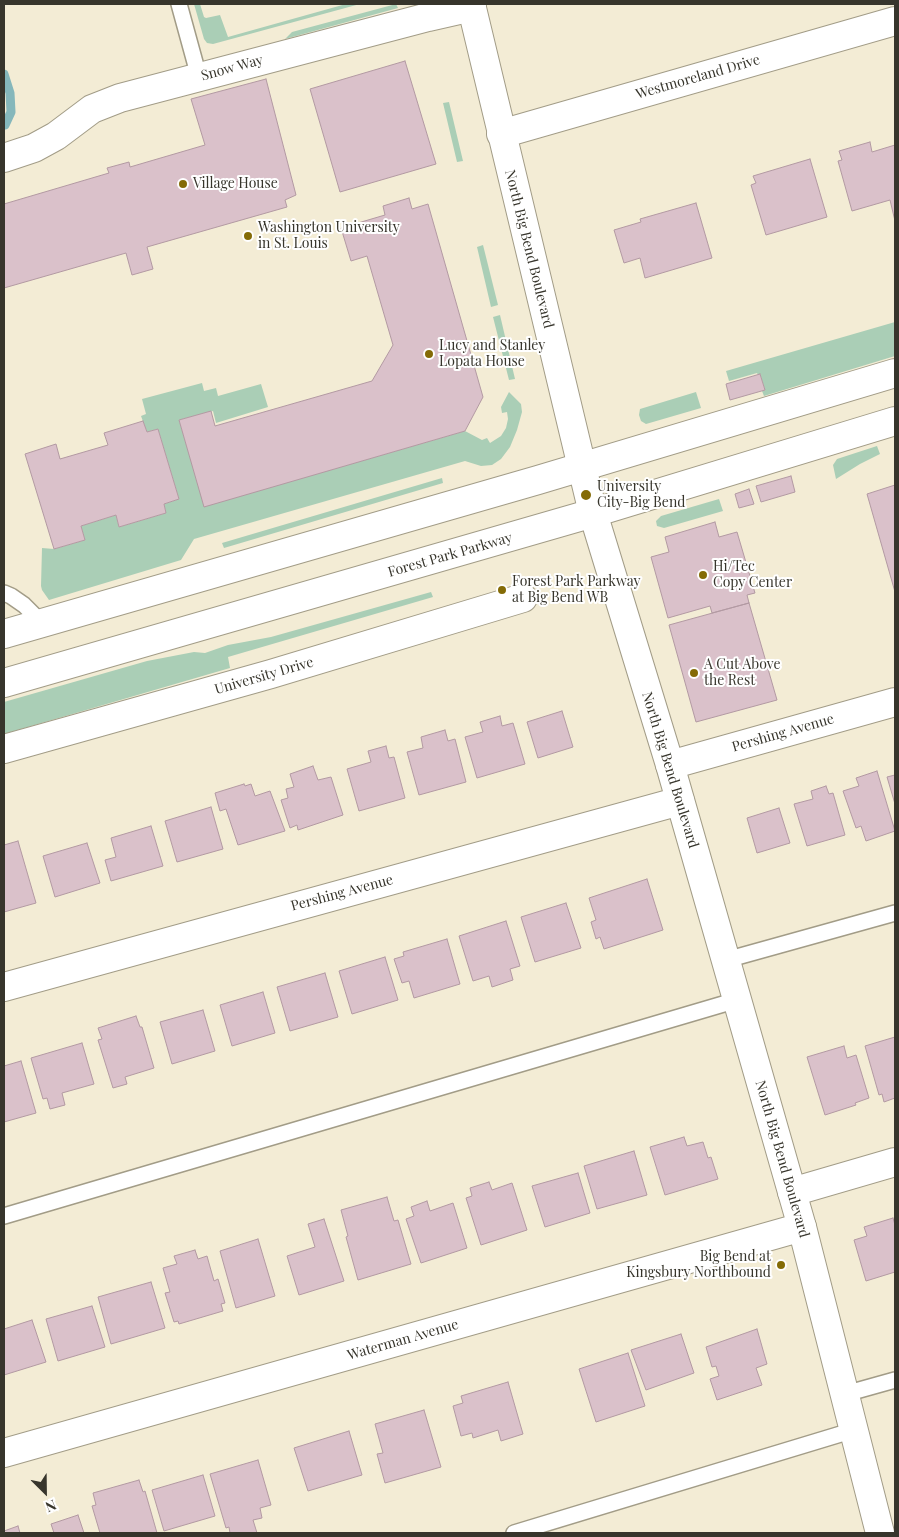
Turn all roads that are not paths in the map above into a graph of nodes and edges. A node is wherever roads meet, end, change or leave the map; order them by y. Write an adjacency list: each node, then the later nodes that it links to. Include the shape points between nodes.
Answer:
1 (179, 4): 4 (lane)
2 (471, 5): 4 (main road, Snow Way); 5 (main road, North Big Bend Boulevard)
3 (895, 21): 5 (main road, Westmoreland Drive)
4 (199, 77): 6 (main road, Snow Way, via 120,98 92,109 56,136)
5 (501, 134): 9 (main road, North Big Bend Boulevard)
6 (4, 158)
7 (895, 373): 9 (main road)
8 (895, 421): 10 (main road, Forest Park Parkway)
9 (582, 467): 10 (main road, North Big Bend Boulevard); 13 (main road)
10 (593, 513): 15 (main road, Forest Park Parkway); 18 (main road, North Big Bend Boulevard)
11 (4, 593): 13 (lane, via 24,605)
12 (523, 598): 17 (main road, University Drive, via 271,674)
13 (42, 623): 14 (main road)
14 (4, 634)
15 (4, 684)
16 (895, 702): 18 (main road, Pershing Avenue)
17 (4, 749)
18 (670, 765): 19 (main road, North Big Bend Boulevard)
19 (680, 800): 21 (main road, North Big Bend Boulevard); 22 (main road, Pershing Avenue)
20 (895, 913): 21 (lane)
21 (726, 960): 23 (main road, North Big Bend Boulevard)
22 (4, 987)
23 (737, 1000): 25 (main road, North Big Bend Boulevard); 26 (lane)
24 (895, 1162): 25 (main road)
25 (792, 1192): 27 (main road, North Big Bend Boulevard)
26 (4, 1216)
27 (802, 1228): 29 (main road, North Big Bend Boulevard); 31 (main road, Waterman Avenue)
28 (895, 1380): 29 (lane)
29 (845, 1394): 30 (main road, North Big Bend Boulevard)
30 (854, 1430): 32 (lane); 33 (main road, North Big Bend Boulevard)
31 (4, 1453)
32 (514, 1533)
33 (880, 1533)

